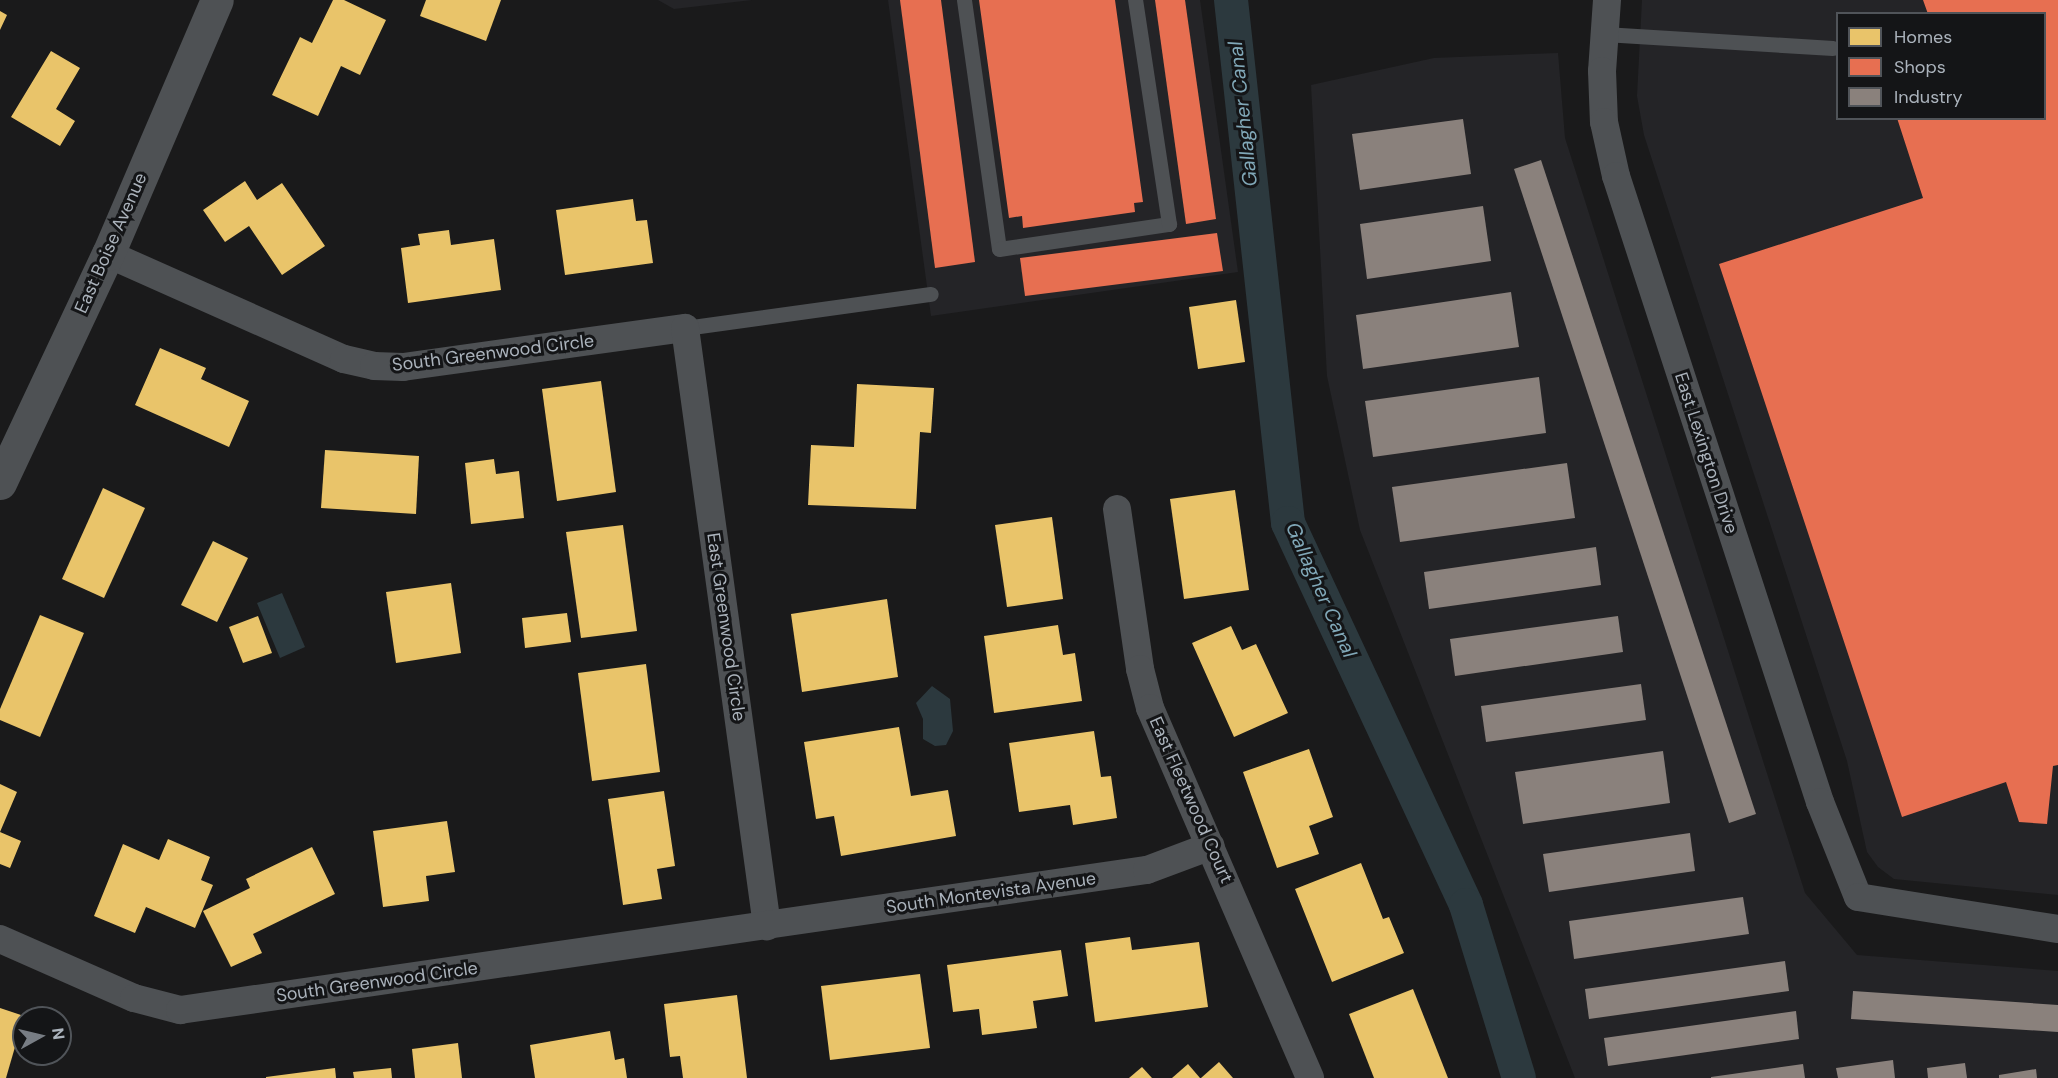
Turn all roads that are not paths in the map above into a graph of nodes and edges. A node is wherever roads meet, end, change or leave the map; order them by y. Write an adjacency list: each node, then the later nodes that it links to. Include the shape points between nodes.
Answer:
1 (217, 0): 7 (street, East Boise Avenue)
2 (964, 0): 3 (lane, via 999,249 1169,224)
3 (1136, 0)
4 (1607, 0): 5 (street, East Lexington Drive)
5 (1604, 34): 6 (lane); 14 (street, East Lexington Drive, via 1604,122 1616,176 1820,802 1858,897)
6 (1833, 48)
7 (108, 254): 9 (street, South Greenwood Circle, via 344,359 374,366 403,367); 10 (street, East Boise Avenue)
8 (931, 294): 9 (lane)
9 (685, 328): 13 (street, East Greenwood Circle)
10 (0, 483)
11 (1117, 509): 12 (street, East Fleetwood Court, via 1140,669 1150,708)
12 (1211, 846): 13 (street, South Montevista Avenue, via 1147,870); 16 (street, East Fleetwood Court)
13 (766, 926): 15 (street, South Greenwood Circle, via 180,1010 134,998)
14 (2058, 929)
15 (0, 939)
16 (1310, 1078)

